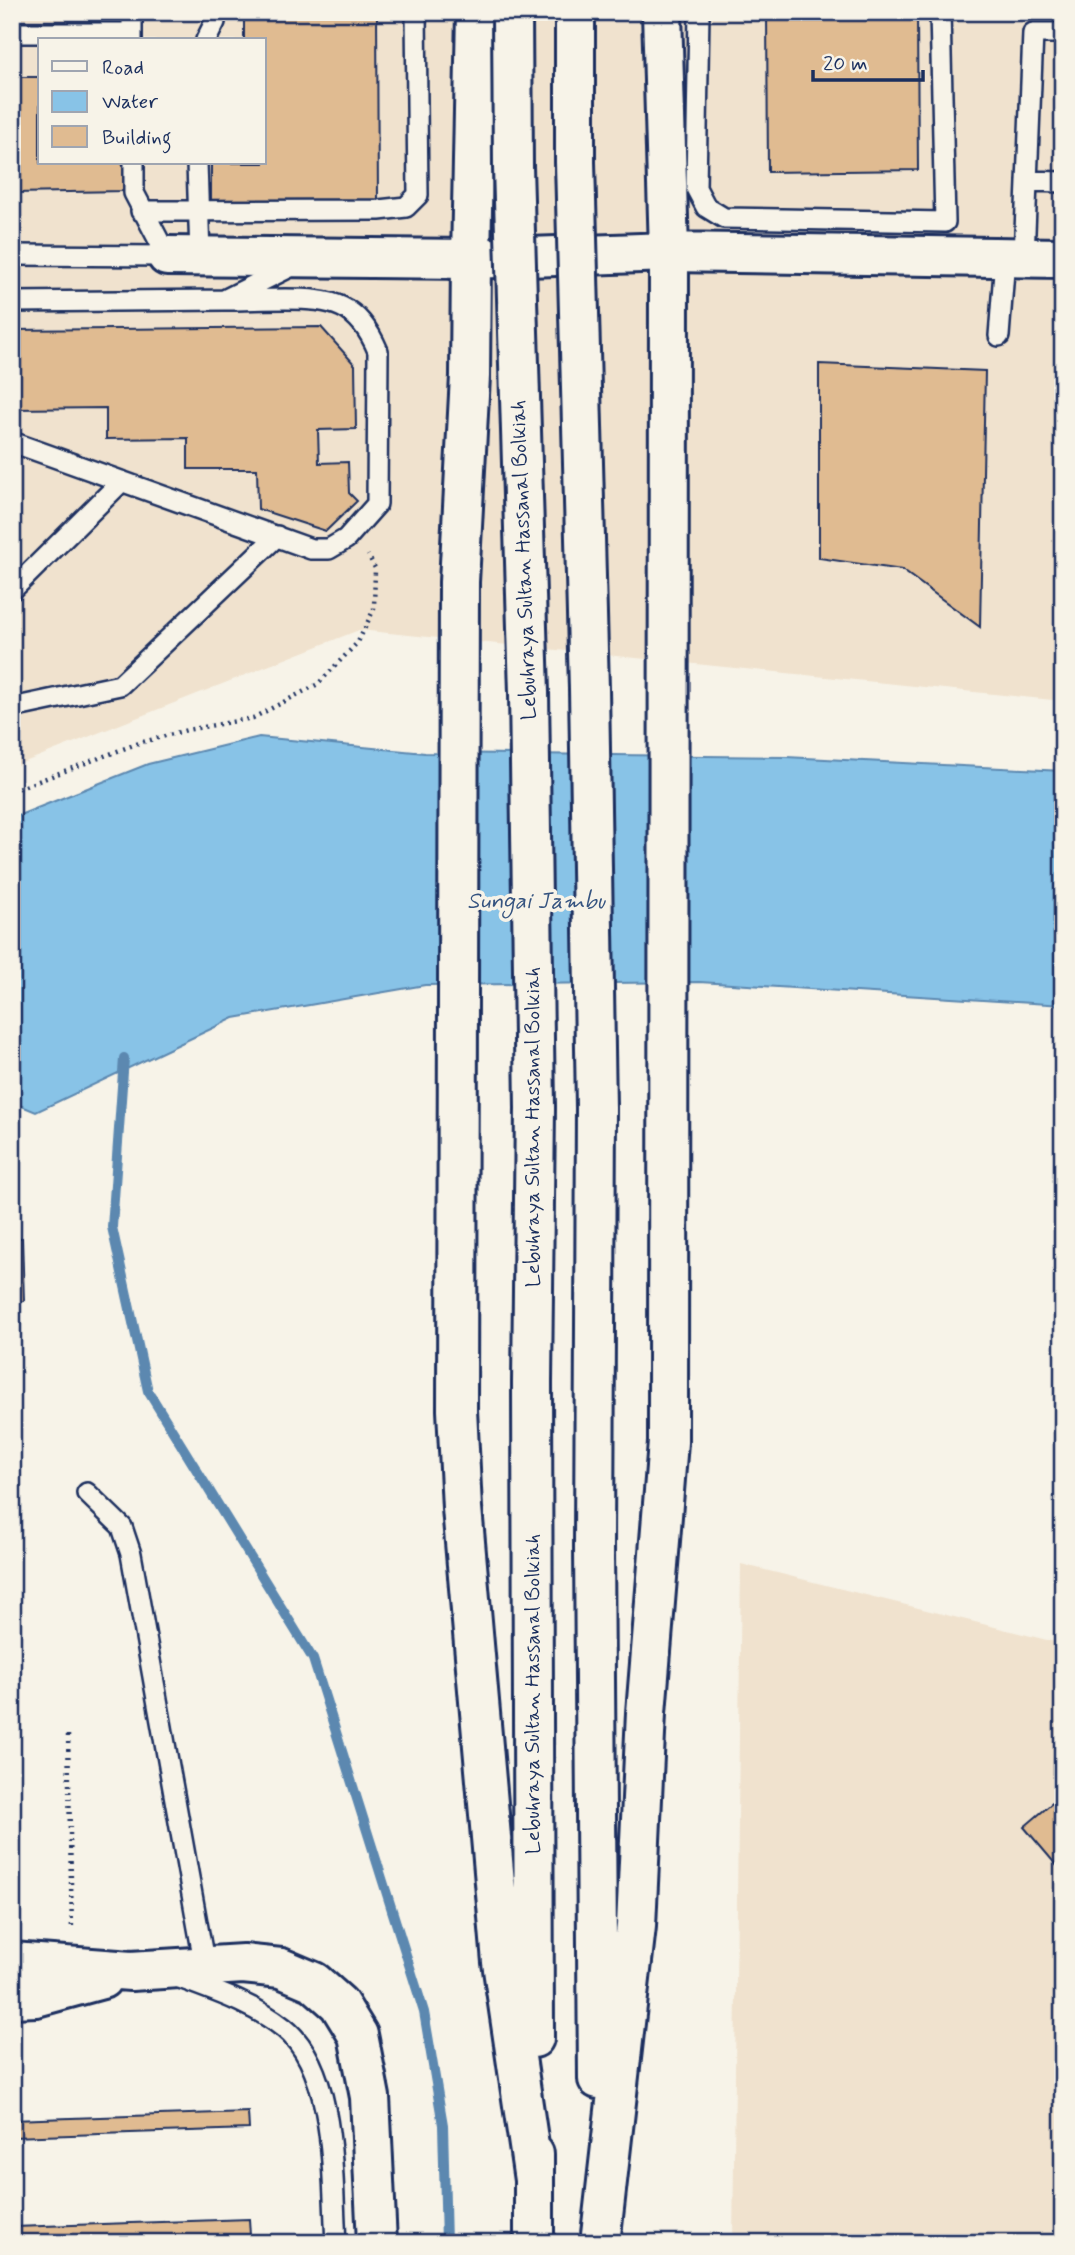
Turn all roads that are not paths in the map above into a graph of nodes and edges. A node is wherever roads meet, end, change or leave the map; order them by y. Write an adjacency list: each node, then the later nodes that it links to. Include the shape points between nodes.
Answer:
1 (132, 12): 12 (lane)
2 (215, 12): 13 (lane)
3 (415, 12): 19 (lane, via 418,195 406,207)
4 (476, 12): 26 (main road)
5 (512, 12): 40 (main road, Lebuhraya Sultan Hassanal Bolkiah, bridge, via 535,1108)
6 (575, 12): 44 (main road, bridge, via 596,1108 594,1560)
7 (662, 12): 20 (main road)
8 (699, 12): 9 (lane, via 696,188 706,207 724,218 945,222)
9 (940, 12)
10 (12, 33): 12 (lane)
11 (1063, 33): 16 (lane, via 1033,33)
12 (132, 37)
13 (207, 38)
14 (134, 164): 18 (lane, via 134,193)
15 (197, 164): 19 (lane)
16 (1027, 181): 17 (lane); 24 (lane)
17 (1063, 181)
18 (141, 211): 19 (lane); 22 (lane)
19 (198, 211): 22 (lane)
20 (669, 252): 24 (main road); 26 (main road); 44 (main road, via 668,1442 646,1713 636,1926)
21 (12, 255): 22 (lane)
22 (184, 256): 23 (main road)
23 (310, 257): 26 (main road); 27 (lane)
24 (1014, 258): 25 (main road); 29 (lane)
25 (1063, 258)
26 (471, 259): 40 (main road, via 459,582 457,1410 502,1962)
27 (224, 300): 28 (lane); 32 (lane, via 331,301 358,318 378,351 377,504 346,539 330,549 311,549)
28 (12, 302)
29 (999, 336)
30 (12, 442): 31 (lane)
31 (122, 481): 32 (lane); 33 (lane)
32 (277, 536): 34 (lane, via 120,685)
33 (12, 590)
34 (12, 708)
35 (87, 1493): 37 (lane, via 122,1527 131,1554)
36 (12, 1962): 38 (main road)
37 (205, 1967): 38 (main road); 42 (main road, via 281,1968 314,1982 339,2004 358,2035 370,2097)
38 (145, 1971): 39 (main road, via 36,1997); 41 (lane, via 247,2004 286,2029 306,2056 328,2120)
39 (12, 1998)
40 (534, 2180): 43 (main road, Lebuhraya Sultan Hassanal Bolkiah)
41 (336, 2243)
42 (377, 2243)
43 (534, 2243)
44 (600, 2243)

